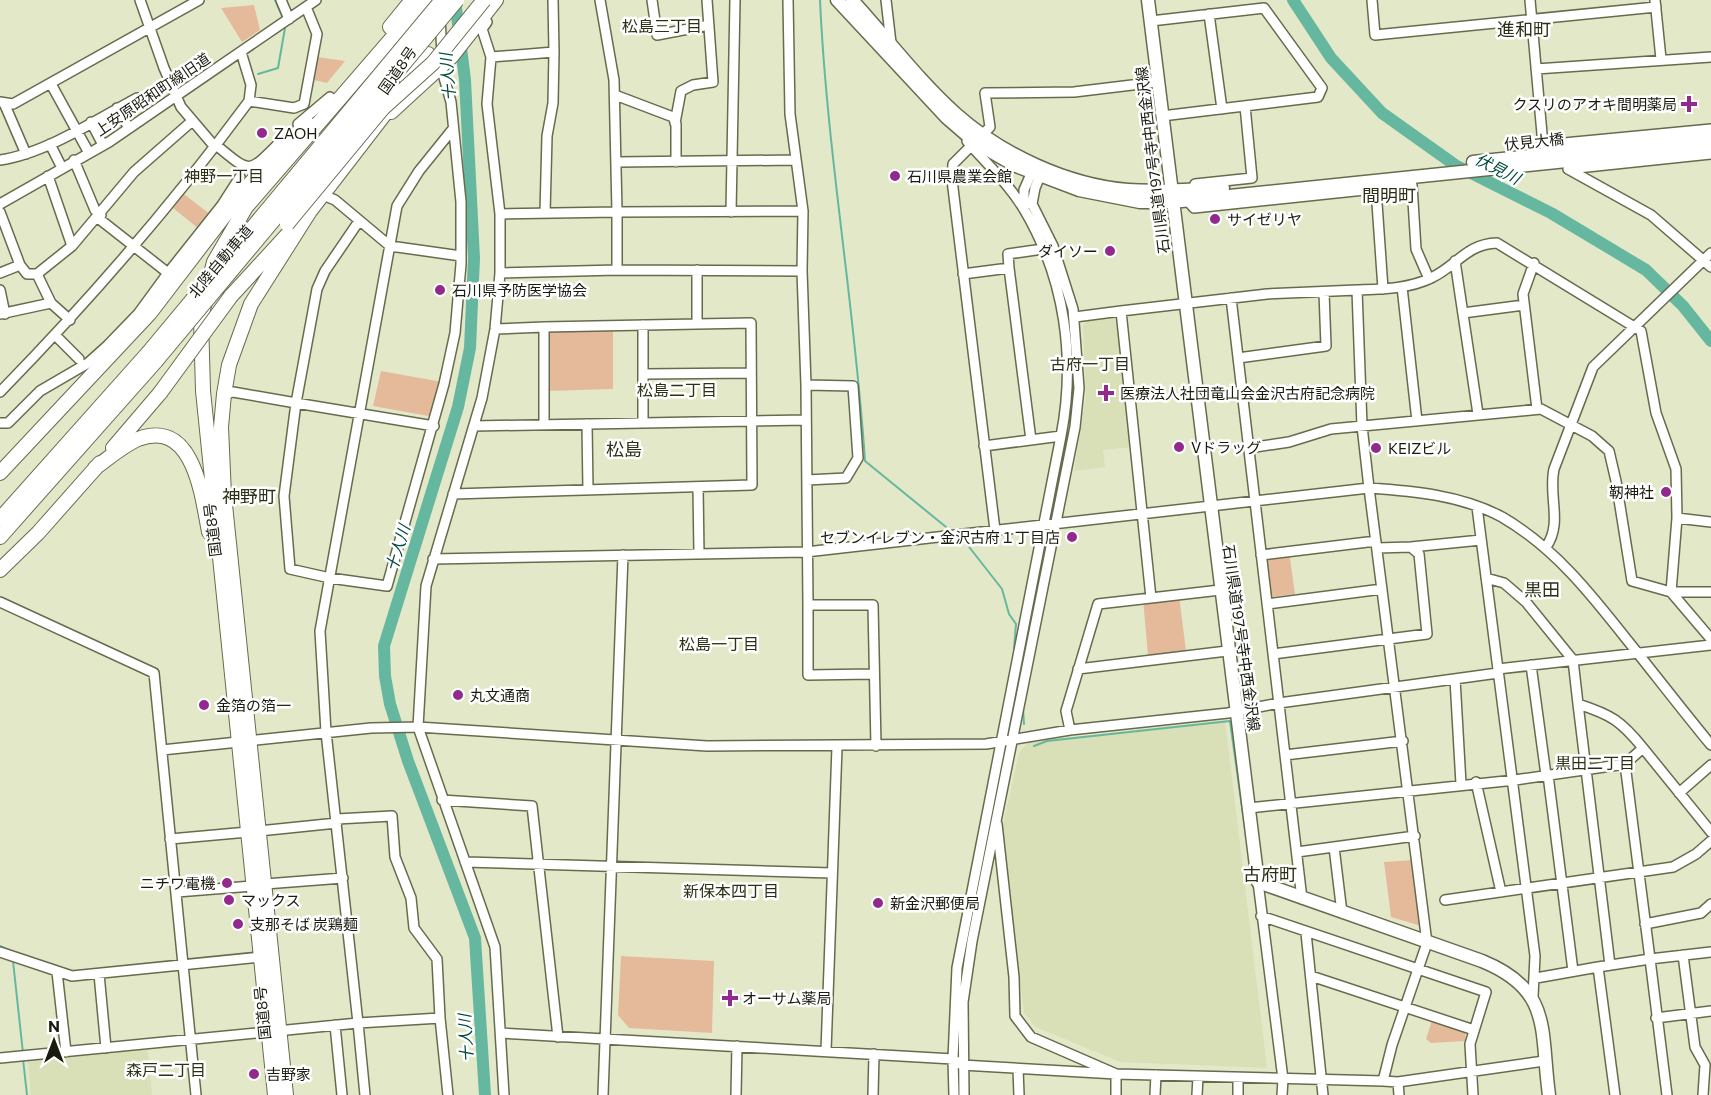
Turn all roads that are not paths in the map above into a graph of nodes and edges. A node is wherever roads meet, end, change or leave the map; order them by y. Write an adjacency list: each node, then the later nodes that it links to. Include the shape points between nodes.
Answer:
1 (140, 0): 31 (street)
2 (199, 0): 31 (street)
3 (281, 0): 27 (street)
4 (316, 0): 25 (street, 上安原昭和町線旧道)
5 (441, 0): 39 (street); 138 (highway, 北陸自動車道, bridge)
6 (458, 0): 138 (highway, 北陸自動車道, bridge)
7 (474, 0): 53 (highway, 国道8号, via 428,54)
8 (484, 0): 122 (highway, bridge, via 433,63 383,108)
9 (495, 0): 32 (highway)
10 (503, 0): 32 (street)
11 (553, 0): 35 (street)
12 (600, 0): 43 (street)
13 (652, 0): 30 (street, via 657,35)
14 (707, 0): 30 (street)
15 (735, 0): 74 (street)
16 (788, 0): 73 (street, via 790,114)
17 (837, 0): 63 (main road, via 946,117)
18 (852, 0): 33 (main road)
19 (886, 0): 33 (street)
20 (1148, 0): 29 (main road, 石川県道197号寺中西金沢線)
21 (1372, 0): 28 (street, via 1375,35)
22 (1530, 0): 28 (street)
23 (419, 3): 45 (highway, via 402,13); 87 (highway, 国道8号)
24 (1655, 4): 28 (street); 38 (street)
25 (306, 7): 27 (street, 上安原昭和町線旧道); 47 (street, via 317,34 304,104 294,108)
26 (1209, 15): 29 (street); 49 (street, via 1264,8 1322,88 1318,97); 51 (street)
27 (289, 19): 34 (street, 上安原昭和町線旧道)
28 (1532, 20): 40 (street)
29 (1150, 21): 41 (main road, 石川県道197号寺中西金沢線)
30 (709, 25): 56 (street, via 713,82 681,91)
31 (149, 29): 42 (street); 44 (street)
32 (476, 30): 36 (street); 39 (highway)
33 (891, 43): 63 (main road)
34 (241, 52): 44 (street, 上安原昭和町線旧道); 47 (street, via 251,85)
35 (554, 52): 36 (street); 94 (street)
36 (491, 57): 95 (street, via 487,104)
37 (1711, 57): 38 (street)
38 (1661, 59): 40 (street)
39 (447, 60): 53 (highway); 60 (street)
40 (1536, 69): 58 (street, via 1543,145)
41 (1157, 82): 52 (main road, 石川県道197号寺中西金沢線); 63 (street, via 1074,92 985,93 990,127)
42 (51, 84): 48 (street, via 13,104); 59 (street)
43 (615, 95): 56 (street, via 673,117); 75 (street)
44 (175, 96): 55 (street); 57 (street, 上安原昭和町線旧道)
45 (330, 97): 61 (highway); 66 (street, via 255,167 240,164)
46 (137, 98): 50 (street)
47 (249, 101): 66 (street)
48 (2, 102): 69 (street)
49 (1245, 106): 51 (street); 84 (street, via 1252,178 1190,185)
50 (117, 108): 54 (street); 57 (street)
51 (1222, 109): 52 (street)
52 (1161, 116): 85 (main road, 石川県道197号寺中西金沢線)
53 (383, 119): 83 (highway, 国道8号)
54 (91, 122): 59 (street); 65 (street)
55 (191, 122): 66 (street); 96 (street, via 134,172)
56 (675, 123): 76 (street)
57 (129, 128): 65 (street, 上安原昭和町線旧道)
58 (1711, 129)
59 (76, 130): 64 (street); 68 (street)
60 (452, 130): 99 (street, via 419,171 398,206); 102 (street, via 461,202)
61 (298, 132): 80 (highway); 87 (highway)
62 (1711, 137): 81 (main road, 伏見大橋)
63 (977, 142): 78 (main road); 88 (street); 115 (street, via 953,164)
64 (50, 144): 69 (street); 77 (street)
65 (103, 145): 68 (street, 上安原昭和町線旧道)
66 (215, 146): 80 (street, via 242,169 246,178); 100 (street)
67 (1711, 146): 81 (main road, 伏見大橋)
68 (89, 153): 72 (street, 上安原昭和町線旧道)
69 (26, 154): 71 (street)
70 (1711, 154): 103 (street, via 1568,169 1651,215)
71 (0, 160)
72 (75, 160): 77 (street, 上安原昭和町線旧道); 96 (street)
73 (796, 160): 74 (street); 90 (street)
74 (731, 161): 76 (street); 93 (street)
75 (618, 162): 76 (street); 92 (street)
76 (676, 162)
77 (62, 168): 79 (street, 上安原昭和町線旧道)
78 (1038, 170): 85 (main road, via 1109,197); 88 (street, via 1024,190); 130 (street, via 1032,204 1059,264)
79 (48, 176): 86 (street, 上安原昭和町線旧道); 98 (street)
80 (242, 184): 112 (street); 166 (highway, via 150,313)
81 (1289, 185): 84 (main road)
82 (1376, 189): 84 (street, via 1194,208); 116 (street, via 1412,185 1416,249); 120 (street)
83 (323, 195): 89 (highway, 国道8号); 97 (street)
84 (1186, 196): 85 (main road)
85 (1172, 197): 125 (main road, 石川県道197号寺中西金沢線)
86 (0, 204)
87 (246, 207): 203 (highway, 国道8号, via 214,262 201,319 202,391)
88 (1024, 210): 101 (street)
89 (310, 211): 122 (highway); 145 (highway, 国道8号, via 251,304 229,365)
90 (803, 211): 93 (street); 110 (street)
91 (0, 212): 106 (street)
92 (617, 212): 93 (street); 94 (street); 108 (street)
93 (731, 212)
94 (545, 213): 95 (street)
95 (500, 214): 113 (street)
96 (100, 216): 98 (street); 100 (street)
97 (359, 221): 99 (street); 146 (street, via 317,289)
98 (72, 246): 114 (street)
99 (390, 246): 102 (street); 148 (street)
100 (133, 248): 112 (street); 131 (street)
101 (1043, 249): 107 (street, via 1008,254); 161 (street, via 1055,281 1068,352 1069,385)
102 (461, 256): 158 (street, via 455,333)
103 (1709, 260): 135 (street)
104 (1455, 261): 105 (street, via 1482,243 1497,243); 116 (street); 128 (street)
105 (1534, 263): 126 (street, via 1525,284); 135 (street)
106 (20, 265): 111 (street); 114 (street, via 27,274)
107 (1009, 268): 115 (street); 162 (street)
108 (617, 270): 109 (street); 113 (street)
109 (697, 270): 110 (street); 132 (street)
110 (802, 271): 143 (street)
111 (0, 273)
112 (168, 273): 153 (street, via 138,314 88,363 40,391 8,423)
113 (500, 273): 136 (street)
114 (37, 274): 124 (street)
115 (963, 274): 163 (street)
116 (1429, 279): 117 (street)
117 (1402, 287): 120 (street); 152 (street)
118 (0, 290): 129 (street)
119 (1357, 290): 120 (street); 121 (street); 160 (street)
120 (1383, 290)
121 (1324, 292): 123 (street); 140 (street, via 1326,346)
122 (231, 296): 165 (highway, bridge, via 160,393)
123 (1231, 298): 125 (street); 140 (street)
124 (51, 303): 129 (street); 131 (street)
125 (1184, 304): 127 (street); 173 (main road, 石川県道197号寺中西金沢線)
126 (1524, 304): 128 (street); 147 (street)
127 (1122, 311): 130 (street); 175 (street)
128 (1463, 313): 149 (street)
129 (2, 314)
130 (1075, 317): 178 (street, via 1079,388)
131 (70, 320): 137 (street)
132 (697, 324): 133 (street); 141 (street, via 751,323)
133 (643, 325): 134 (street); 142 (street)
134 (544, 327): 136 (street); 155 (street)
135 (1637, 327): 157 (street, via 1593,367); 176 (street, via 1641,331 1656,413 1676,468)
136 (495, 329): 159 (street)
137 (55, 335): 139 (street); 144 (street)
138 (152, 357): 177 (highway, 北陸自動車道); 182 (highway, 北陸自動車道)
139 (79, 358)
140 (1238, 358): 164 (street)
141 (751, 373): 142 (street); 151 (street)
142 (643, 374): 154 (street)
143 (806, 385): 150 (street); 167 (street, via 853,386 858,459 846,478)
144 (0, 392)
145 (224, 394): 146 (street, via 233,392); 224 (highway, 国道8号, via 224,495)
146 (296, 403): 148 (street); 193 (street, via 284,496 290,569)
147 (1537, 409): 149 (street); 157 (street)
148 (360, 414): 158 (street); 193 (street)
149 (1478, 414): 152 (street)
150 (806, 420): 151 (street); 167 (street)
151 (751, 421): 154 (street); 168 (street, via 752,485)
152 (1417, 422): 160 (street)
153 (0, 423)
154 (643, 423): 156 (street)
155 (544, 424): 156 (street); 159 (street)
156 (587, 424): 170 (street)
157 (1570, 424): 186 (street, via 1551,485 1556,517 1554,533); 197 (street, via 1609,451 1632,581)
158 (434, 426): 193 (street, via 387,586)
159 (474, 426): 171 (street)
160 (1362, 426): 164 (street); 169 (street)
161 (1062, 436): 162 (street); 180 (street)
162 (1031, 440): 163 (street)
163 (984, 446): 181 (street)
164 (1248, 448): 172 (street)
165 (95, 468): 192 (highway); 203 (highway, via 128,444 149,436 168,439 184,450 199,486)
166 (0, 473)
167 (807, 480): 187 (street)
168 (698, 487): 170 (street); 188 (street)
169 (1369, 488): 172 (street); 174 (street, via 1420,491); 184 (street)
170 (588, 490): 171 (street)
171 (453, 494): 191 (street)
172 (1255, 502): 173 (street); 190 (street)
173 (1209, 507): 175 (street); 196 (main road, 石川県道197号寺中西金沢線)
174 (1476, 507): 183 (street); 186 (street, via 1501,517)
175 (1142, 514): 178 (street); 199 (street)
176 (1677, 518): 179 (street); 197 (street)
177 (0, 519)
178 (1056, 522): 180 (street); 223 (street)
179 (1711, 522)
180 (1044, 524): 181 (street); 227 (street)
181 (995, 530): 187 (street)
182 (0, 537)
183 (1481, 540): 185 (street); 194 (street)
184 (1377, 545): 185 (street); 190 (street); 195 (street)
185 (1411, 547): 205 (street, via 1419,554 1427,634)
186 (1546, 548): 208 (street, via 1592,595)
187 (806, 552): 188 (street); 202 (street)
188 (699, 554): 189 (street)
189 (623, 555): 191 (street); 225 (street)
190 (1261, 555): 201 (street)
191 (433, 559): 220 (street, via 426,586)
192 (0, 570)
193 (330, 578): 222 (street, via 320,631)
194 (1486, 578): 210 (street, via 1504,583 1526,602); 213 (street)
195 (1382, 589): 201 (street); 205 (street)
196 (1220, 590): 199 (street); 207 (main road, 石川県道197号寺中西金沢線)
197 (1671, 592): 198 (street); 204 (street)
198 (1711, 592)
199 (1151, 598): 212 (street, via 1098,604)
200 (0, 602): 232 (street, via 154,674)
201 (1267, 604): 209 (street)
202 (808, 605): 214 (street, via 873,604); 214 (street, via 808,675)
203 (225, 622): 224 (highway, 国道8号)
204 (1711, 639)
205 (1389, 640): 209 (street); 216 (street)
206 (1711, 645): 208 (street)
207 (1227, 651): 212 (street); 219 (main road, 石川県道197号寺中西金沢線)
208 (1637, 653): 210 (street); 228 (street)
209 (1273, 654): 217 (street)
210 (1573, 660): 211 (street); 218 (street)
211 (1532, 665): 213 (street); 237 (street)
212 (1078, 669): 221 (street, via 1066,711)
213 (1498, 671): 215 (street); 238 (street)
214 (873, 674): 229 (street)
215 (1455, 679): 216 (street); 240 (street)
216 (1396, 687): 217 (street); 226 (street)
217 (1279, 703): 219 (street); 233 (street)
218 (1578, 704): 231 (street, via 1623,723); 236 (street)
219 (1236, 711): 221 (street); 245 (main road, 石川県道197号寺中西金沢線)
220 (418, 727): 222 (street); 225 (street); 243 (street)
221 (1070, 730): 223 (street)
222 (326, 732): 224 (street); 247 (street)
223 (1012, 738): 227 (street); 246 (street)
224 (245, 741): 232 (street); 248 (highway, 国道8号)
225 (618, 741): 230 (street); 257 (street)
226 (1403, 741): 233 (street); 241 (street)
227 (1001, 742): 229 (street); 310 (street, via 957,968)
228 (1711, 745)
229 (876, 746): 230 (street)
230 (837, 747): 259 (street)
231 (1644, 748): 234 (street); 242 (street)
232 (162, 750): 251 (street)
233 (1285, 755): 244 (street)
234 (1625, 764): 236 (street); 258 (street)
235 (1711, 765): 242 (street)
236 (1586, 768): 237 (street); 261 (street)
237 (1547, 775): 238 (street); 263 (street)
238 (1513, 778): 239 (street); 265 (street)
239 (1476, 782): 240 (street); 267 (street)
240 (1461, 784): 241 (street)
241 (1409, 790): 244 (street); 250 (street)
242 (1679, 793): 249 (street)
243 (442, 800): 255 (street); 256 (street, via 532,806)
244 (1291, 803): 245 (street); 254 (street)
245 (1249, 808): 262 (main road, 石川県道197号寺中西金沢線)
246 (996, 813): 312 (street, via 963,1002); 315 (street, via 1015,1016 1031,1037)
247 (337, 821): 248 (street); 260 (street); 294 (street, via 392,816 395,857 411,898 414,928 437,959)
248 (254, 832): 251 (street); 264 (highway, 国道8号)
249 (1711, 832)
250 (1415, 836): 253 (street); 275 (street)
251 (170, 839): 266 (street)
252 (1711, 841): 258 (street, via 1673,867)
253 (1334, 847): 254 (street); 271 (street)
254 (1297, 852): 268 (street)
255 (465, 862): 256 (street); 300 (street, via 495,947)
256 (539, 865): 257 (street); 301 (street)
257 (613, 867): 259 (street); 303 (street)
258 (1639, 872): 261 (street); 273 (street)
259 (832, 873): 306 (street)
260 (343, 878): 264 (street); 296 (street)
261 (1599, 878): 263 (street); 282 (street)
262 (1258, 882): 268 (main road); 272 (street)
263 (1562, 883): 265 (street); 285 (street)
264 (259, 885): 266 (street); 279 (highway, 国道8号); 299 (highway, 国道8号)
265 (1526, 888): 267 (street); 289 (street)
266 (177, 892): 281 (street)
267 (1501, 892): 269 (street)
268 (1302, 899): 271 (main road)
269 (1445, 900)
270 (1711, 904): 273 (street, via 1701,913)
271 (1342, 913): 275 (main road)
272 (1261, 916): 274 (street); 319 (street)
273 (1645, 924): 280 (street)
274 (1306, 933): 284 (street); 288 (street)
275 (1427, 943): 284 (street); 290 (main road, via 1512,975)
276 (0, 952): 286 (street)
277 (1711, 952): 278 (street)
278 (1683, 955): 280 (street); 293 (street)
279 (260, 957): 281 (street); 299 (highway, 国道8号)
280 (1650, 959): 282 (street); 295 (street)
281 (184, 965): 287 (street); 302 (street)
282 (1610, 965): 283 (street)
283 (1598, 967): 285 (street); 345 (street)
284 (1418, 970): 291 (street); 298 (street, via 1486,992)
285 (1573, 971): 289 (street)
286 (57, 972): 287 (street, via 72,976); 307 (street)
287 (99, 974): 305 (street)
288 (1311, 976): 291 (street); 320 (street)
289 (1536, 978): 290 (street)
290 (1533, 996): 311 (main road, via 1540,1016)
291 (1405, 1007): 298 (street); 321 (street)
292 (1711, 1011): 293 (street)
293 (1690, 1013): 295 (street); 347 (street, via 1695,1047 1705,1065)
294 (440, 1018): 296 (street); 328 (street)
295 (1656, 1018): 346 (street)
296 (358, 1023): 297 (street); 327 (street)
297 (335, 1025): 299 (street); 326 (street)
298 (1474, 1030): 314 (street)
299 (274, 1031): 302 (street); 324 (highway, 国道8号); 325 (highway, 国道8号)
300 (501, 1034): 301 (street); 329 (street)
301 (558, 1036): 303 (street)
302 (191, 1039): 305 (street); 323 (street)
303 (606, 1039): 304 (street); 330 (street)
304 (737, 1046): 306 (street); 331 (street)
305 (106, 1048): 307 (street)
306 (826, 1051): 308 (street)
307 (66, 1052): 309 (street)
308 (874, 1053): 310 (street); 332 (street)
309 (0, 1058)
310 (952, 1059): 312 (street); 333 (street)
311 (1544, 1060): 314 (street); 344 (main road)
312 (962, 1065): 313 (street); 334 (street)
313 (1018, 1069): 315 (street); 335 (street)
314 (1470, 1072): 322 (street); 343 (street)
315 (1116, 1074): 316 (street); 336 (street)
316 (1155, 1075): 317 (street); 337 (street)
317 (1198, 1077): 318 (street); 338 (street)
318 (1238, 1078): 319 (street); 339 (street)
319 (1282, 1079): 320 (street); 340 (street)
320 (1324, 1080): 321 (street); 341 (street)
321 (1383, 1081): 322 (street)
322 (1398, 1082): 342 (street)
323 (196, 1095)
324 (275, 1095)
325 (286, 1095)
326 (342, 1095)
327 (365, 1095)
328 (448, 1095)
329 (504, 1095)
330 (603, 1095)
331 (736, 1095)
332 (873, 1095)
333 (954, 1095)
334 (964, 1095)
335 (1019, 1095)
336 (1116, 1095)
337 (1155, 1095)
338 (1197, 1095)
339 (1238, 1095)
340 (1282, 1095)
341 (1323, 1095)
342 (1399, 1095)
343 (1473, 1095)
344 (1549, 1095)
345 (1615, 1095)
346 (1667, 1095)
347 (1703, 1095)

